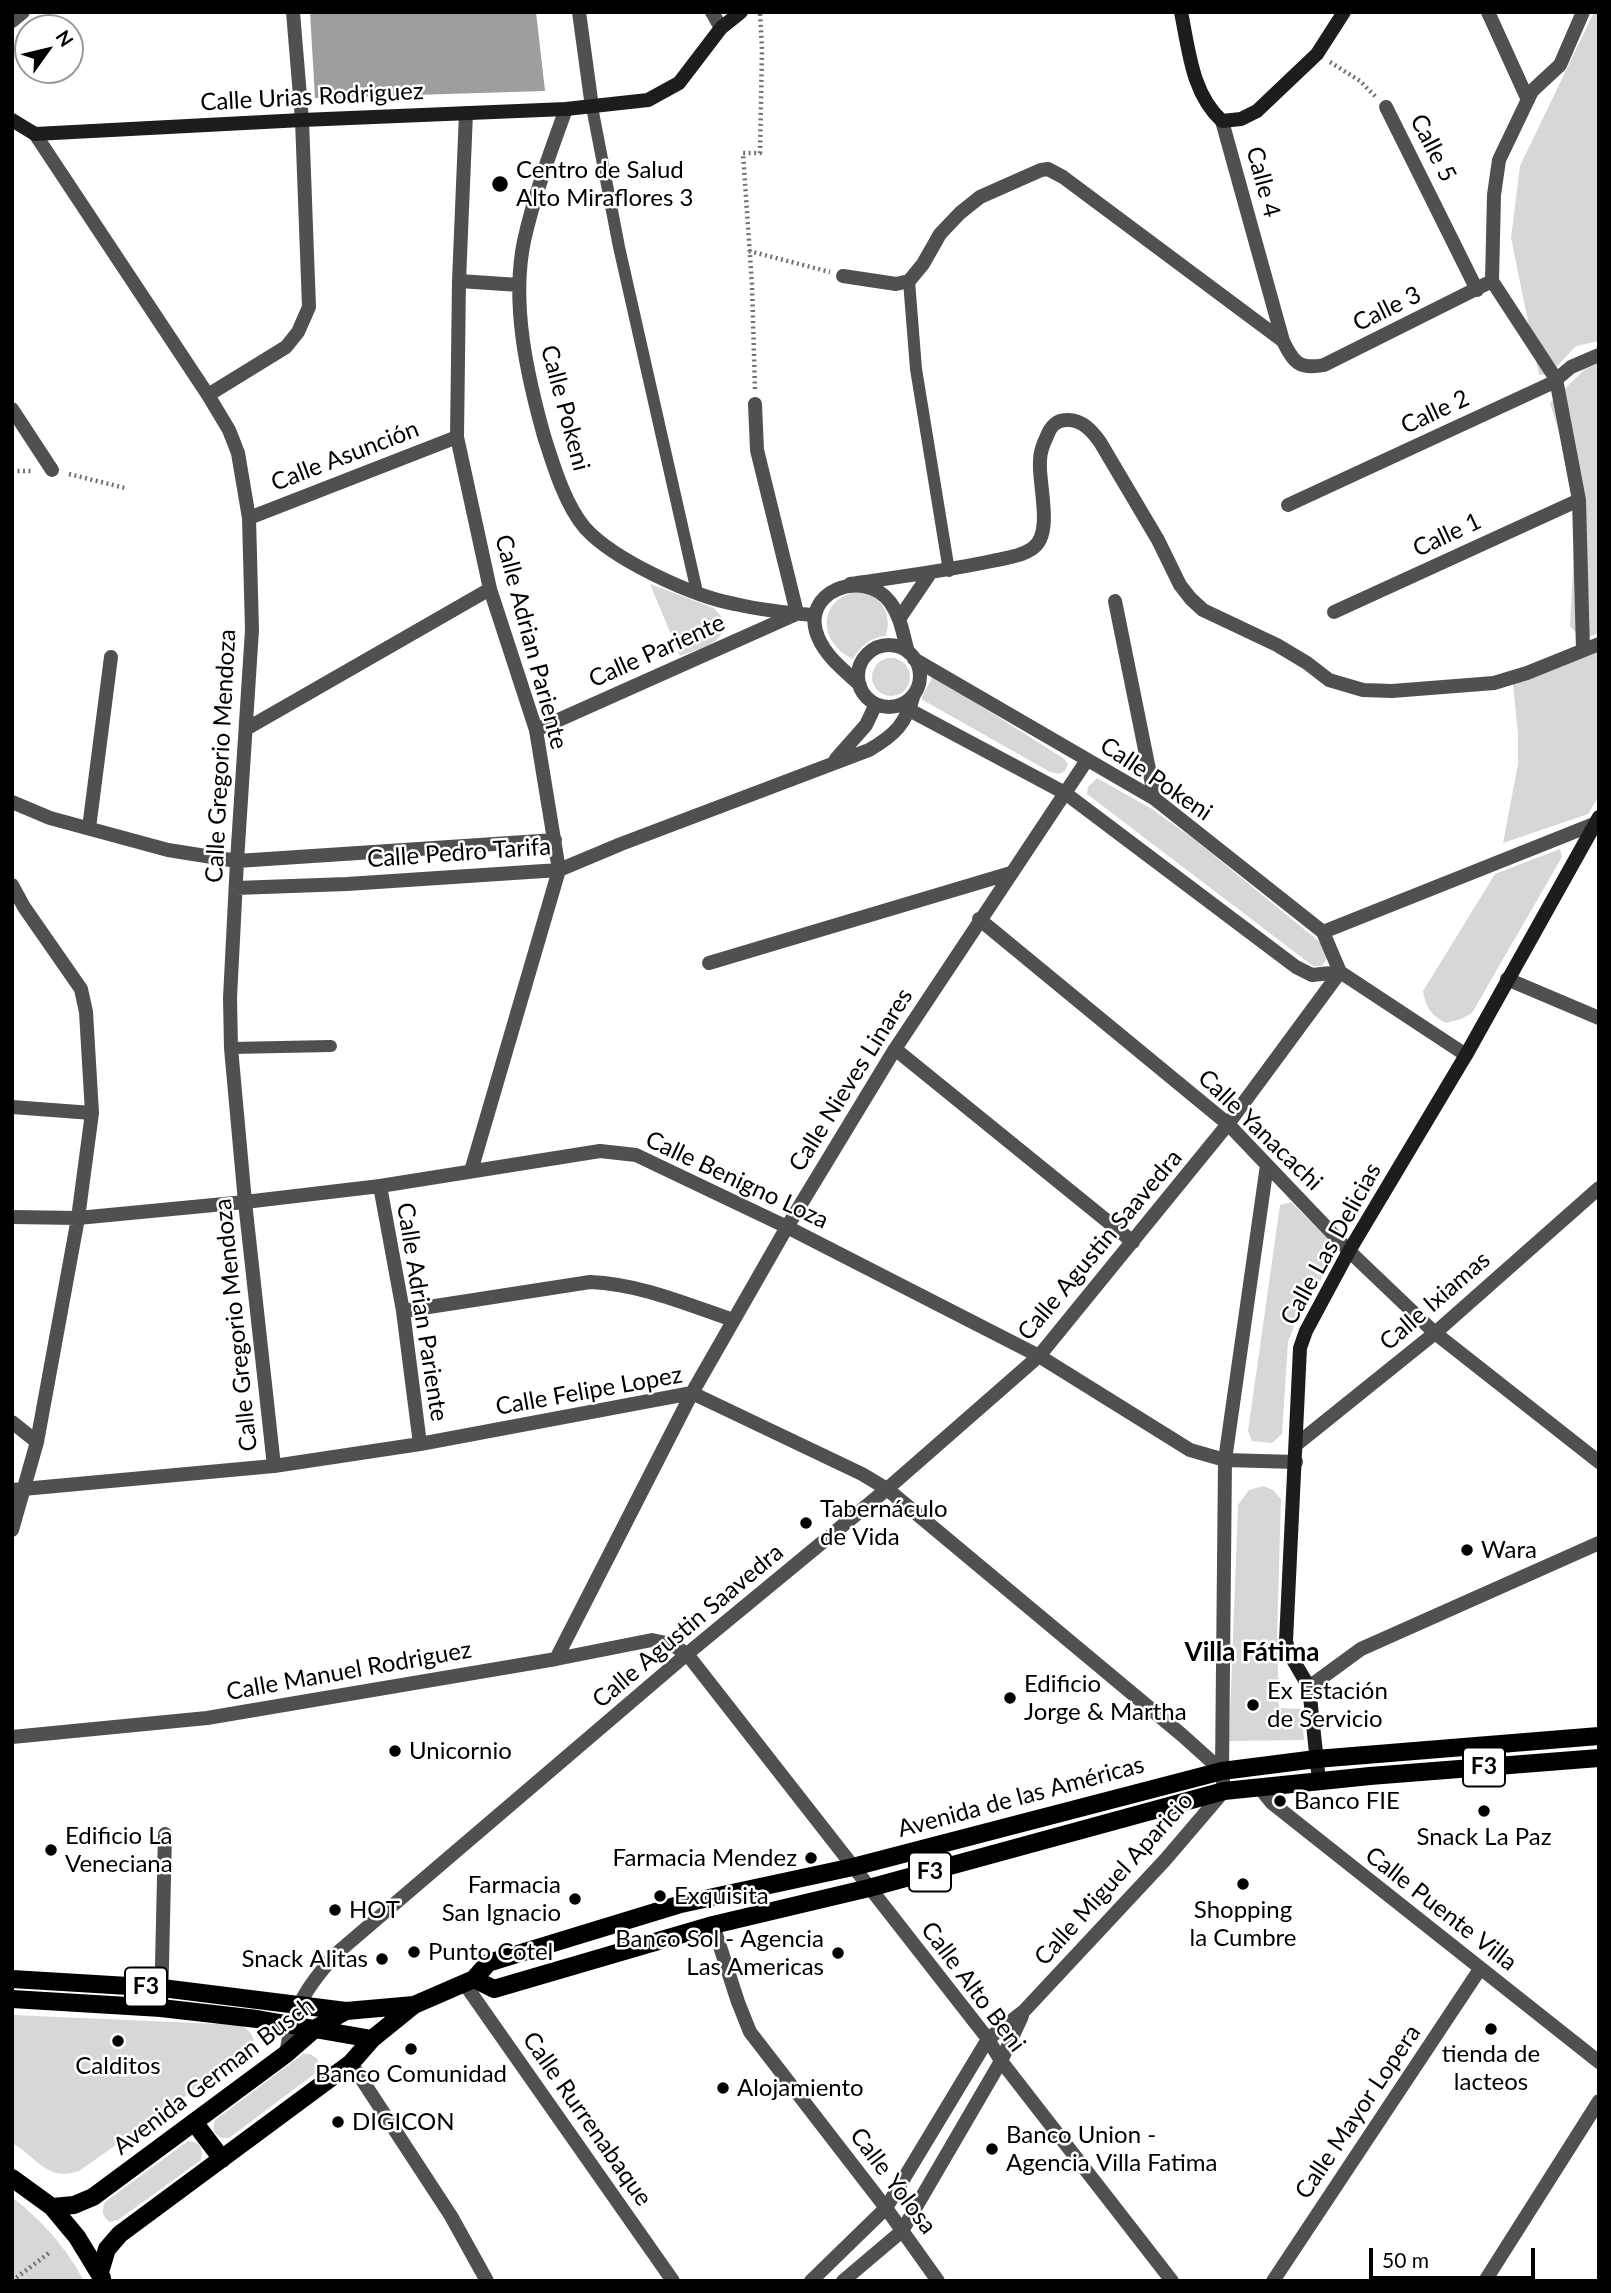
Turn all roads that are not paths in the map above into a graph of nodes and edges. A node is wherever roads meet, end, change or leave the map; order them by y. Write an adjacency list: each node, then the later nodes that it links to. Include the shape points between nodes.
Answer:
1 (23, 12): 10 (street)
2 (293, 12): 18 (street)
3 (579, 12): 13 (street)
4 (712, 12): 11 (street)
5 (741, 12): 11 (street, Calle Urias Rodriguez)
6 (1181, 12): 19 (street, Calle 4, via 1196,82)
7 (1344, 12): 19 (street, via 1317,54 1257,111)
8 (1488, 12): 12 (street)
9 (1583, 12): 12 (street, via 1560,65)
10 (12, 21)
11 (721, 28): 13 (street, Calle Urias Rodriguez, via 667,92 648,100)
12 (1528, 100): 24 (street, via 1499,160)
13 (592, 107): 15 (street, Calle Urias Rodriguez); 43 (lane)
14 (1386, 107): 26 (street, Calle 5)
15 (566, 109): 16 (street, Calle Urias Rodriguez); 25 (street, Calle Pokeni, via 540,182)
16 (466, 113): 18 (street, Calle Urias Rodriguez); 22 (street, Calle Adrian Pariente)
17 (12, 120): 20 (street, Calle Gregorio Mendoza)
18 (302, 120): 20 (street, Calle Urias Rodriguez); 31 (street, via 309,307 286,347)
19 (1222, 121): 27 (street, Calle 4)
20 (34, 134): 31 (street, Calle Gregorio Mendoza)
21 (843, 276): 23 (street, via 896,284)
22 (459, 281): 25 (street); 34 (street, Calle Adrian Pariente)
23 (909, 281): 27 (street, via 940,234 970,205 1048,169); 39 (lane, via 916,369)
24 (1492, 281): 26 (street, Calle 3); 30 (street)
25 (519, 285): 43 (street, Calle Pokeni, via 538,414 566,495 583,526 609,550)
26 (1476, 290): 29 (street, Calle 3, via 1324,365)
27 (1283, 341): 29 (street, Calle 4)
28 (1599, 355): 30 (street, Calle 2)
29 (1300, 365)
30 (1556, 379): 36 (street); 37 (street, Calle 2)
31 (208, 395): 38 (street, Calle Gregorio Mendoza, via 238,453)
32 (755, 404): 46 (street, via 757,450)
33 (12, 409): 35 (street)
34 (457, 437): 38 (street, Calle Asunción); 42 (street, Calle Adrian Pariente)
35 (52, 470)
36 (1579, 500): 45 (street, Calle 1); 50 (street)
37 (1288, 505)
38 (249, 517): 56 (street, Calle Gregorio Mendoza, via 252,630)
39 (949, 570): 40 (street); 50 (street, via 1015,556 1035,547 1044,521 1042,447 1049,430 1066,420 1092,430 1191,599 1203,610 1277,645 1329,680 1363,690 1392,691 1494,683)
40 (932, 572): 41 (street); 48 (street)
41 (850, 584): 47 (street, via 826,595); 48 (street, via 878,592)
42 (490, 589): 56 (street); 57 (street, Calle Adrian Pariente)
43 (697, 592): 46 (street, Calle Pokeni, via 733,604)
44 (1115, 601): 61 (street)
45 (1334, 612)
46 (797, 614): 47 (street, Calle Pokeni); 57 (street, Calle Pariente)
47 (814, 615): 53 (street, via 822,646)
48 (900, 619): 51 (street)
49 (1599, 644): 50 (street)
50 (1583, 650)
51 (911, 656): 53 (street, via 893,645 873,649 860,665); 54 (street, via 920,677); 58 (street, Calle Pokeni)
52 (111, 657): 64 (street)
53 (860, 685): 55 (street)
54 (908, 703): 55 (street); 59 (street, Calle Pedro Tarifa, via 891,737); 60 (street)
55 (876, 704): 59 (street, Calle Pedro Tarifa, via 866,725)
56 (246, 729): 66 (street, Calle Gregorio Mendoza)
57 (536, 730): 65 (street, Calle Adrian Pariente)
58 (1087, 760): 60 (street, Calle Nieves Linares); 61 (street, Calle Pokeni)
59 (834, 761): 67 (street, Calle Pedro Tarifa)
60 (1065, 793): 68 (street, Calle Nieves Linares); 74 (street, via 1296,967 1312,975)
61 (1155, 799): 72 (street, Calle Pokeni)
62 (12, 802): 64 (street)
63 (1596, 820): 72 (street); 75 (street, Calle Las Delicias)
64 (89, 828): 66 (street, via 168,850)
65 (555, 840): 66 (street); 67 (street, Calle Adrian Pariente)
66 (237, 861): 70 (street, Calle Gregorio Mendoza)
67 (559, 870): 70 (street, Calle Pedro Tarifa); 85 (street, Calle Adrian Pariente)
68 (1011, 873): 71 (street, Calle Nieves Linares); 73 (street)
69 (12, 884): 82 (street, via 80,989 86,1012)
70 (236, 888): 78 (street, Calle Gregorio Mendoza)
71 (979, 919): 79 (street, Calle Nieves Linares); 83 (street, Calle Yanacachi)
72 (1323, 933): 74 (street, Calle Pokeni)
73 (709, 963)
74 (1340, 971): 80 (street); 83 (street, Calle Agustin Saavedra)
75 (1507, 979): 76 (street); 80 (street, Calle Las Delicias)
76 (1599, 1018)
77 (331, 1046): 78 (lane)
78 (231, 1048): 88 (street, Calle Gregorio Mendoza)
79 (895, 1049): 91 (street, Calle Nieves Linares); 92 (street)
80 (1466, 1055): 93 (street, Calle Las Delicias)
81 (12, 1107): 82 (street)
82 (92, 1113): 90 (street)
83 (1228, 1124): 84 (street, Calle Yanacachi); 92 (street, Calle Agustin Saavedra)
84 (1267, 1166): 93 (street, Calle Yanacachi); 103 (street, Calle Las Delicias)
85 (471, 1171): 86 (street, Calle Benigno Loza); 91 (street, Calle Benigno Loza, via 600,1151 636,1155)
86 (380, 1186): 88 (street, Calle Benigno Loza); 94 (street, Calle Adrian Pariente)
87 (1599, 1188): 96 (street, Calle Ixiamas)
88 (244, 1202): 90 (street, Calle Benigno Loza); 106 (street, Calle Gregorio Mendoza)
89 (12, 1216): 90 (street, Calle Benigno Loza)
90 (78, 1218): 100 (street)
91 (787, 1227): 95 (street, Calle Nieves Linares); 97 (street, Calle Benigno Loza)
92 (1133, 1242): 97 (street, Calle Agustin Saavedra)
93 (1349, 1251): 96 (street, Calle Yanacachi); 102 (street, Calle Las Delicias, via 1300,1348)
94 (403, 1311): 95 (street, via 590,1282 640,1288); 101 (street, Calle Adrian Pariente)
95 (733, 1320): 98 (street, Calle Nieves Linares)
96 (1435, 1333): 102 (street, Calle Ixiamas); 105 (street, Calle Yanacachi)
97 (1039, 1356): 103 (street, Calle Benigno Loza, via 1190,1450); 107 (street, Calle Agustin Saavedra)
98 (692, 1393): 101 (street, Calle Felipe Lopez); 107 (street, Calle Felipe Lopez); 112 (street, Calle Nieves Linares)
99 (12, 1422): 100 (street)
100 (37, 1442): 108 (street)
101 (420, 1444): 106 (street, Calle Felipe Lopez)
102 (1297, 1444): 104 (street, Calle Las Delicias)
103 (1225, 1460): 104 (street); 118 (street, Calle Las Delicias)
104 (1296, 1462): 113 (street, Calle Las Delicias, via 1286,1641)
105 (1599, 1462)
106 (274, 1465): 108 (street, Calle Felipe Lopez)
107 (887, 1489): 111 (street, Calle Agustin Saavedra); 118 (street, Calle Felipe Lopez)
108 (17, 1490): 109 (street)
109 (12, 1530)
110 (1599, 1543): 113 (street, via 1361,1649)
111 (687, 1654): 112 (street, Calle Manuel Rodriguez, via 652,1640); 123 (street, Calle Alto Beni); 131 (street, Calle Agustin Saavedra, via 337,1953)
112 (556, 1659): 115 (street, Calle Manuel Rodriguez, via 207,1718)
113 (1309, 1687): 117 (street, Calle Las Delicias)
114 (1599, 1736): 117 (main road, Avenida de las Américas / F3)
115 (12, 1737)
116 (1599, 1758): 119 (main road, Avenida de las Américas / F3)
117 (1316, 1759): 118 (main road, Avenida de las Américas / F3); 119 (street, Calle Las Delicias)
118 (1222, 1771): 121 (street, Calle Miguel Aparicio); 123 (main road, Avenida de las Américas / F3)
119 (1319, 1781): 120 (main road, Avenida de las Américas / F3)
120 (1259, 1787): 121 (main road, Avenida de las Américas / F3); 126 (street, Calle Puente Villa, via 1272,1803)
121 (1224, 1791): 124 (main road, Avenida de las Américas / F3); 135 (street, Calle Miguel Aparicio)
122 (164, 1834): 129 (street)
123 (853, 1867): 124 (street, Calle Alto Beni); 128 (main road, Avenida de las Américas / F3, via 681,1904 488,1963)
124 (869, 1888): 125 (main road, Avenida de las Américas / F3); 139 (street, Calle Alto Beni)
125 (713, 1925): 128 (main road, Avenida de las Américas / F3, via 494,1989); 149 (street, Calle Yolosa, via 750,2032)
126 (1480, 1969): 142 (street, Calle Puente Villa); 158 (street, Calle Mayor Lopera)
127 (12, 1979): 129 (main road, F3)
128 (469, 1981): 132 (main road, Avenida de las Américas / F3); 153 (street, Calle Rurrenabaque)
129 (162, 1988): 131 (main road, F3); 133 (street)
130 (12, 1999): 133 (main road, F3)
131 (298, 2004): 134 (main road, F3); 136 (street, Calle Agustin Saavedra)
132 (414, 2005): 134 (main road, Avenida German Busch / F3); 138 (main road, F3)
133 (161, 2008): 136 (main road, F3)
134 (346, 2011): 137 (main road, Avenida German Busch)
135 (1024, 2011): 139 (street, Calle Miguel Aparicio); 141 (street, Calle Miguel Aparicio)
136 (290, 2024): 137 (main road, F3); 140 (street, Calle Agustin Saavedra)
137 (316, 2028): 138 (main road, F3); 140 (main road, Avenida German Busch)
138 (372, 2039): 143 (main road)
139 (988, 2039): 141 (street, Calle Alto Beni); 149 (street, Calle Miguel Aparicio)
140 (286, 2053): 145 (main road, Avenida German Busch)
141 (1000, 2061): 150 (street, Calle Miguel Aparicio); 157 (street, Calle Alto Beni)
142 (1599, 2062)
143 (351, 2063): 146 (main road); 152 (street)
144 (1599, 2101): 159 (street)
145 (194, 2122): 146 (main road); 148 (main road, Avenida German Busch, via 93,2197)
146 (222, 2159): 151 (main road, via 120,2234 107,2249)
147 (12, 2178): 148 (main road)
148 (52, 2207): 151 (main road)
149 (887, 2208): 150 (street, Calle Yolosa); 154 (street, Calle Miguel Aparicio)
150 (902, 2231): 155 (street, Calle Miguel Aparicio); 156 (street, Calle Yolosa)
151 (102, 2276)
152 (487, 2281)
153 (673, 2281)
154 (811, 2281)
155 (843, 2281)
156 (938, 2281)
157 (1172, 2281)
158 (1273, 2281)
159 (1485, 2281)

